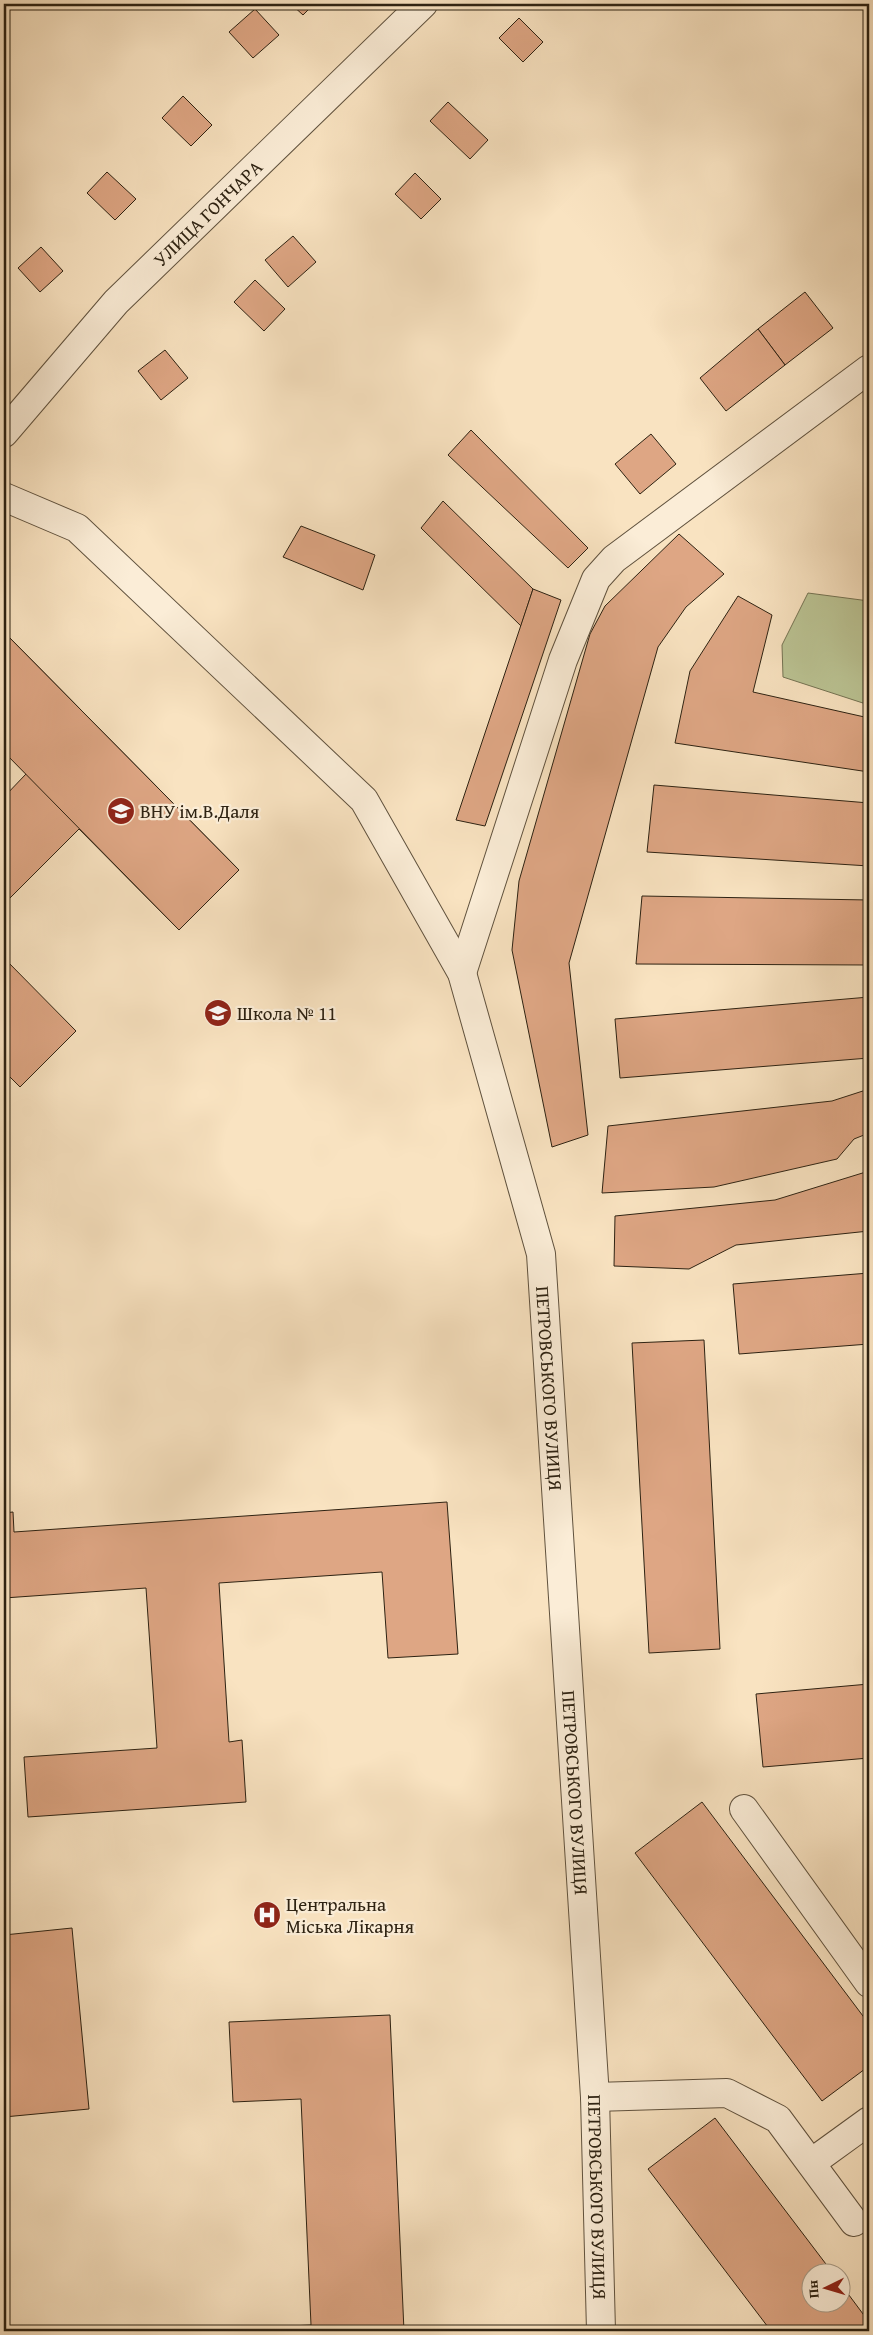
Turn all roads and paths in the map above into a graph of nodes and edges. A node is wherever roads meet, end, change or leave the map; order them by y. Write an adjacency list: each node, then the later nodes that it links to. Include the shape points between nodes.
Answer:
1 (423, 4): 3 (street, УЛИЦА ГОНЧАРА, via 116,302)
2 (869, 369): 5 (street, via 614,559 596,579 563,660)
3 (4, 433)
4 (4, 497): 5 (street, ПЕТРОВСЬКОГО ВУЛИЦЯ, via 77,528 364,800)
5 (462, 973): 8 (street, ПЕТРОВСЬКОГО ВУЛИЦЯ, via 541,1254)
6 (744, 1809): 7 (street)
7 (869, 1983)
8 (595, 2097): 10 (street, via 727,2093 778,2119); 12 (street, ПЕТРОВСЬКОГО ВУЛИЦЯ)
9 (869, 2121): 10 (street)
10 (811, 2163): 11 (street)
11 (854, 2222)
12 (601, 2331)

